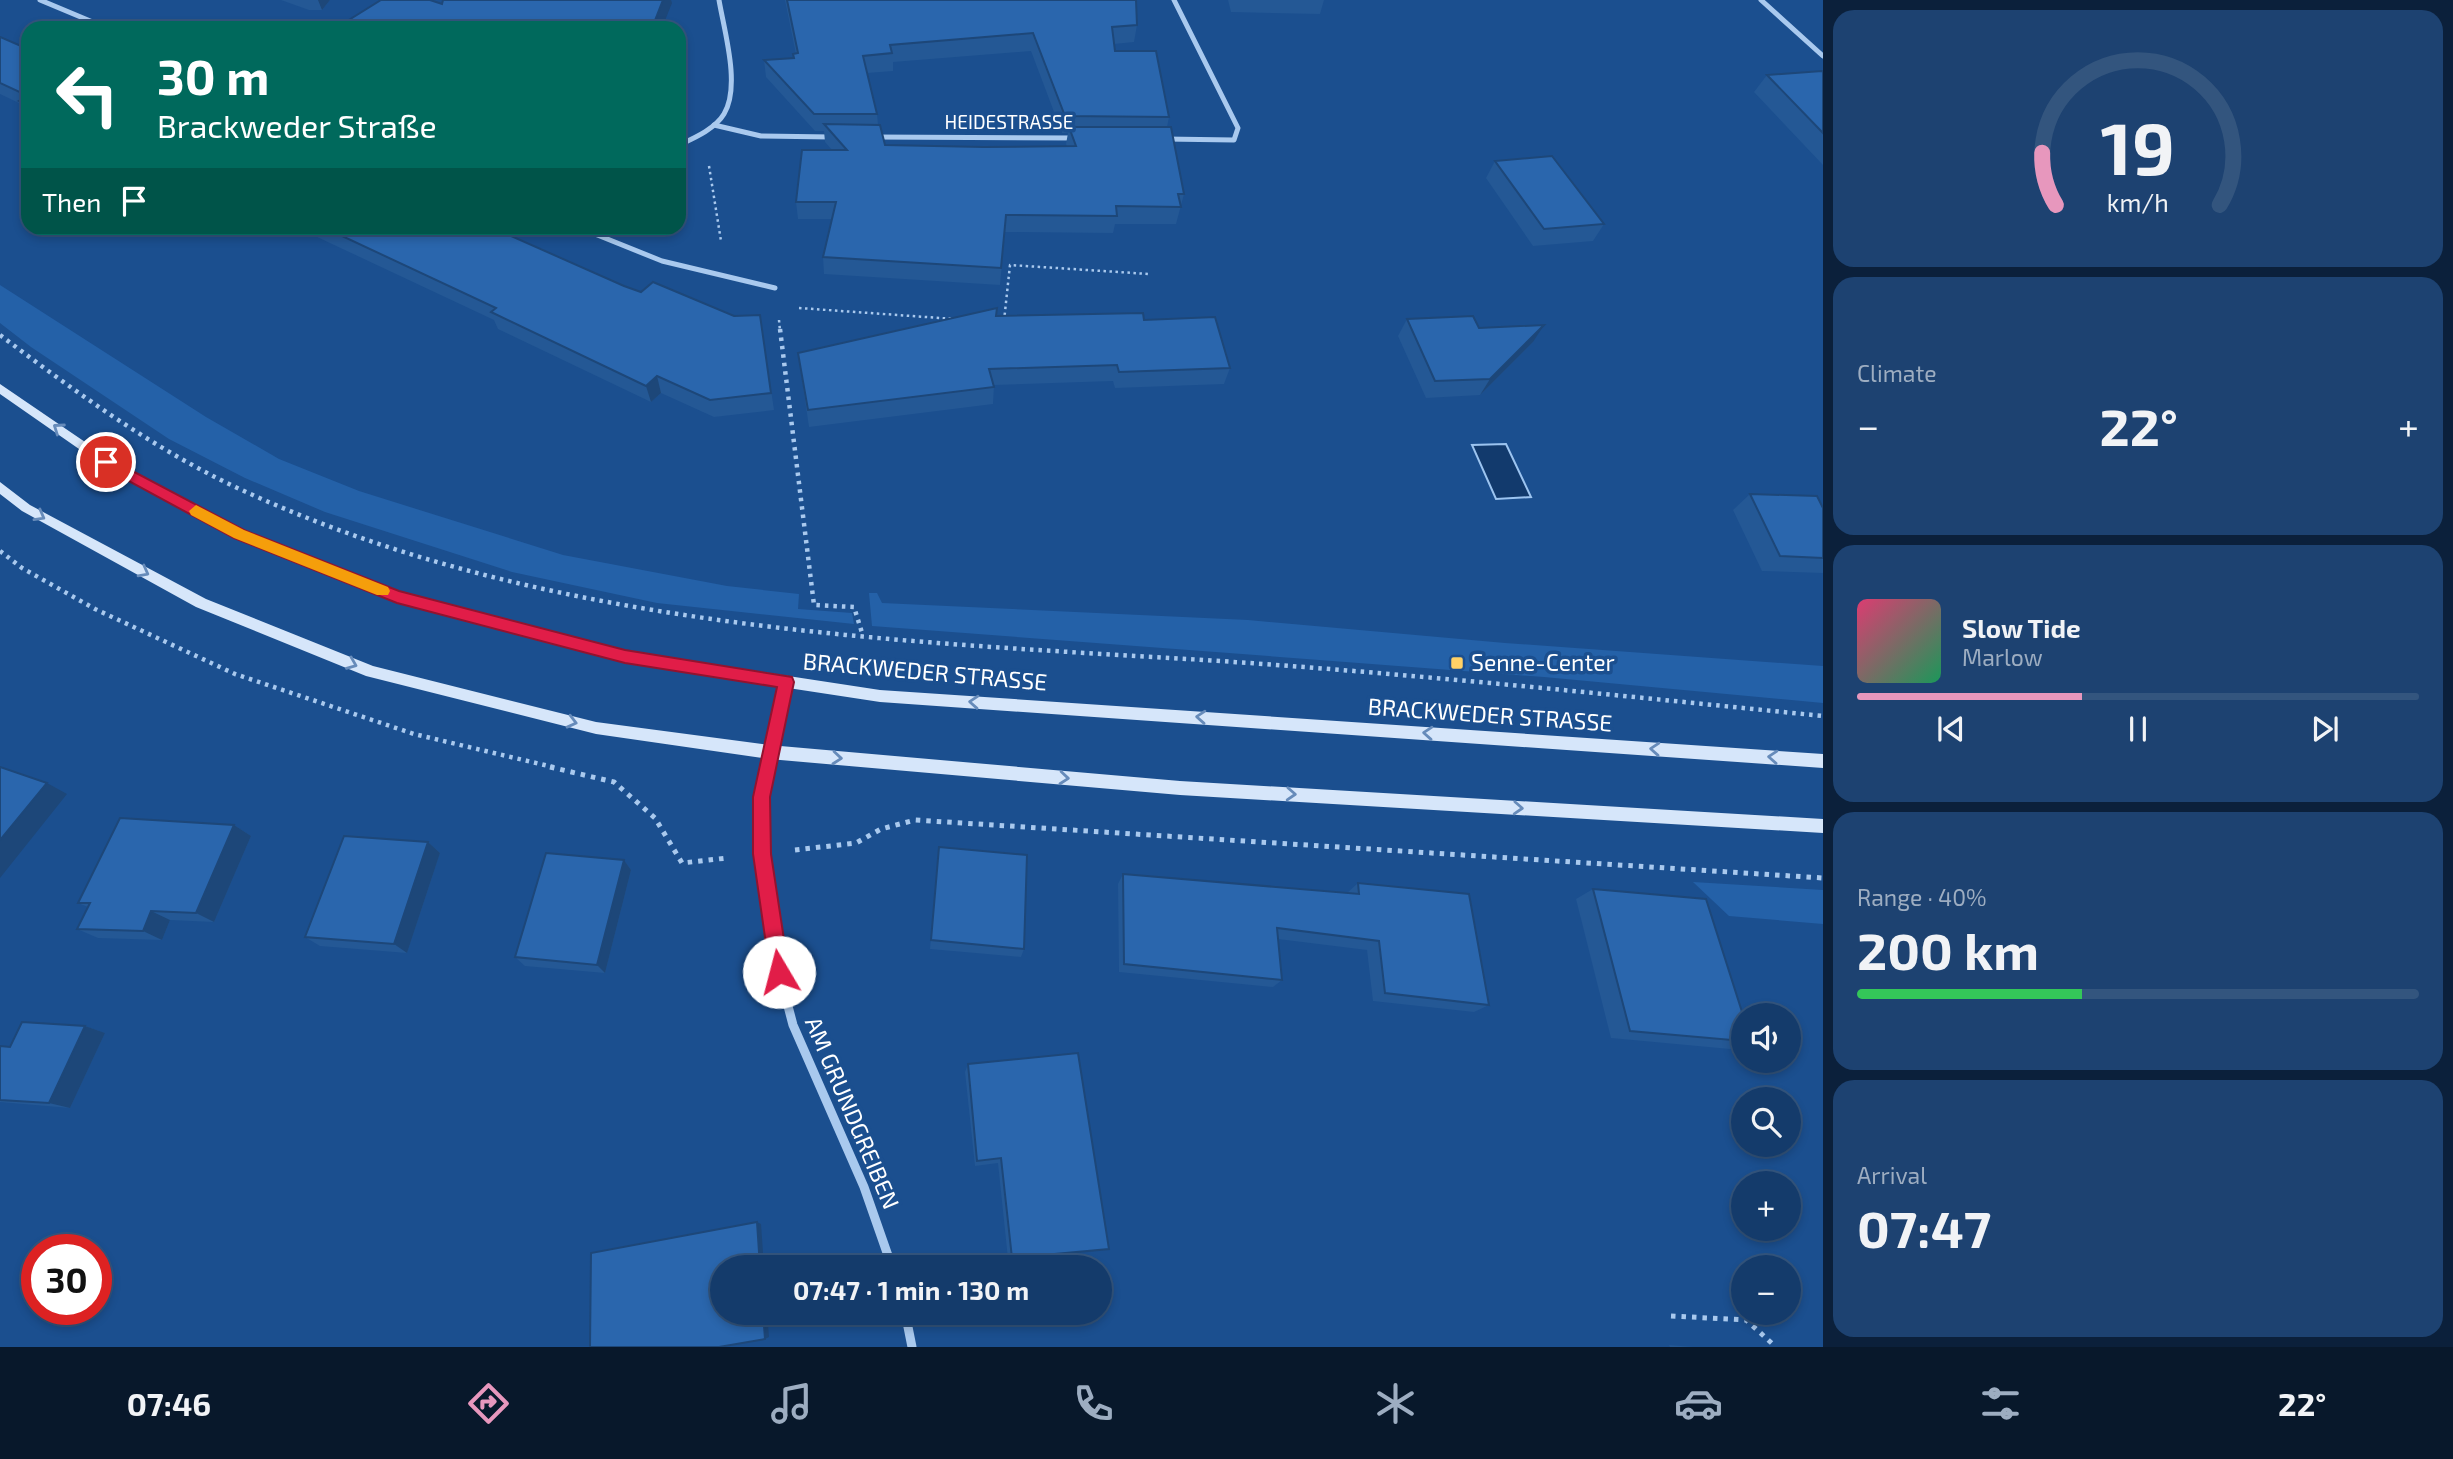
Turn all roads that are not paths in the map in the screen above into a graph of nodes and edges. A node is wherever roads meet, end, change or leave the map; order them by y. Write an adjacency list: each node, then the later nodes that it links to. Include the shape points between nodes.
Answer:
1 (40, 0): 5 (street)
2 (719, 0): 7 (street, via 730,97 726,112)
3 (1174, 0): 11 (street, via 1238,128 1234,140)
4 (1761, 0): 6 (street)
5 (90, 21)
6 (1823, 57)
7 (714, 125): 8 (street, via 761,136); 12 (street)
8 (845, 137)
9 (873, 137): 10 (street, HEIDESTRASSE)
10 (1081, 138)
11 (1164, 139)
12 (686, 141)
13 (597, 235): 14 (street, via 662,261)
14 (775, 288)
15 (0, 388): 17 (main road, BRACKWEDER STRASSE, one-way to 15, via 625,657 397,597 239,534 106,462)
16 (0, 486): 18 (main road, one-way to 18, via 26,508 201,603 371,672 596,728)
17 (786, 682): 18 (street, AM GRUNDGREIBEN); 19 (main road, BRACKWEDER STRASSE, one-way to 17, via 880,696)
18 (769, 752): 20 (main road, one-way to 20, via 1180,788); 21 (street, AM GRUNDGREIBEN, via 762,797 762,854 779,972 793,1025 864,1186)
19 (1823, 761)
20 (1823, 826)
21 (888, 1255)
22 (908, 1325): 23 (street)
23 (912, 1347)

